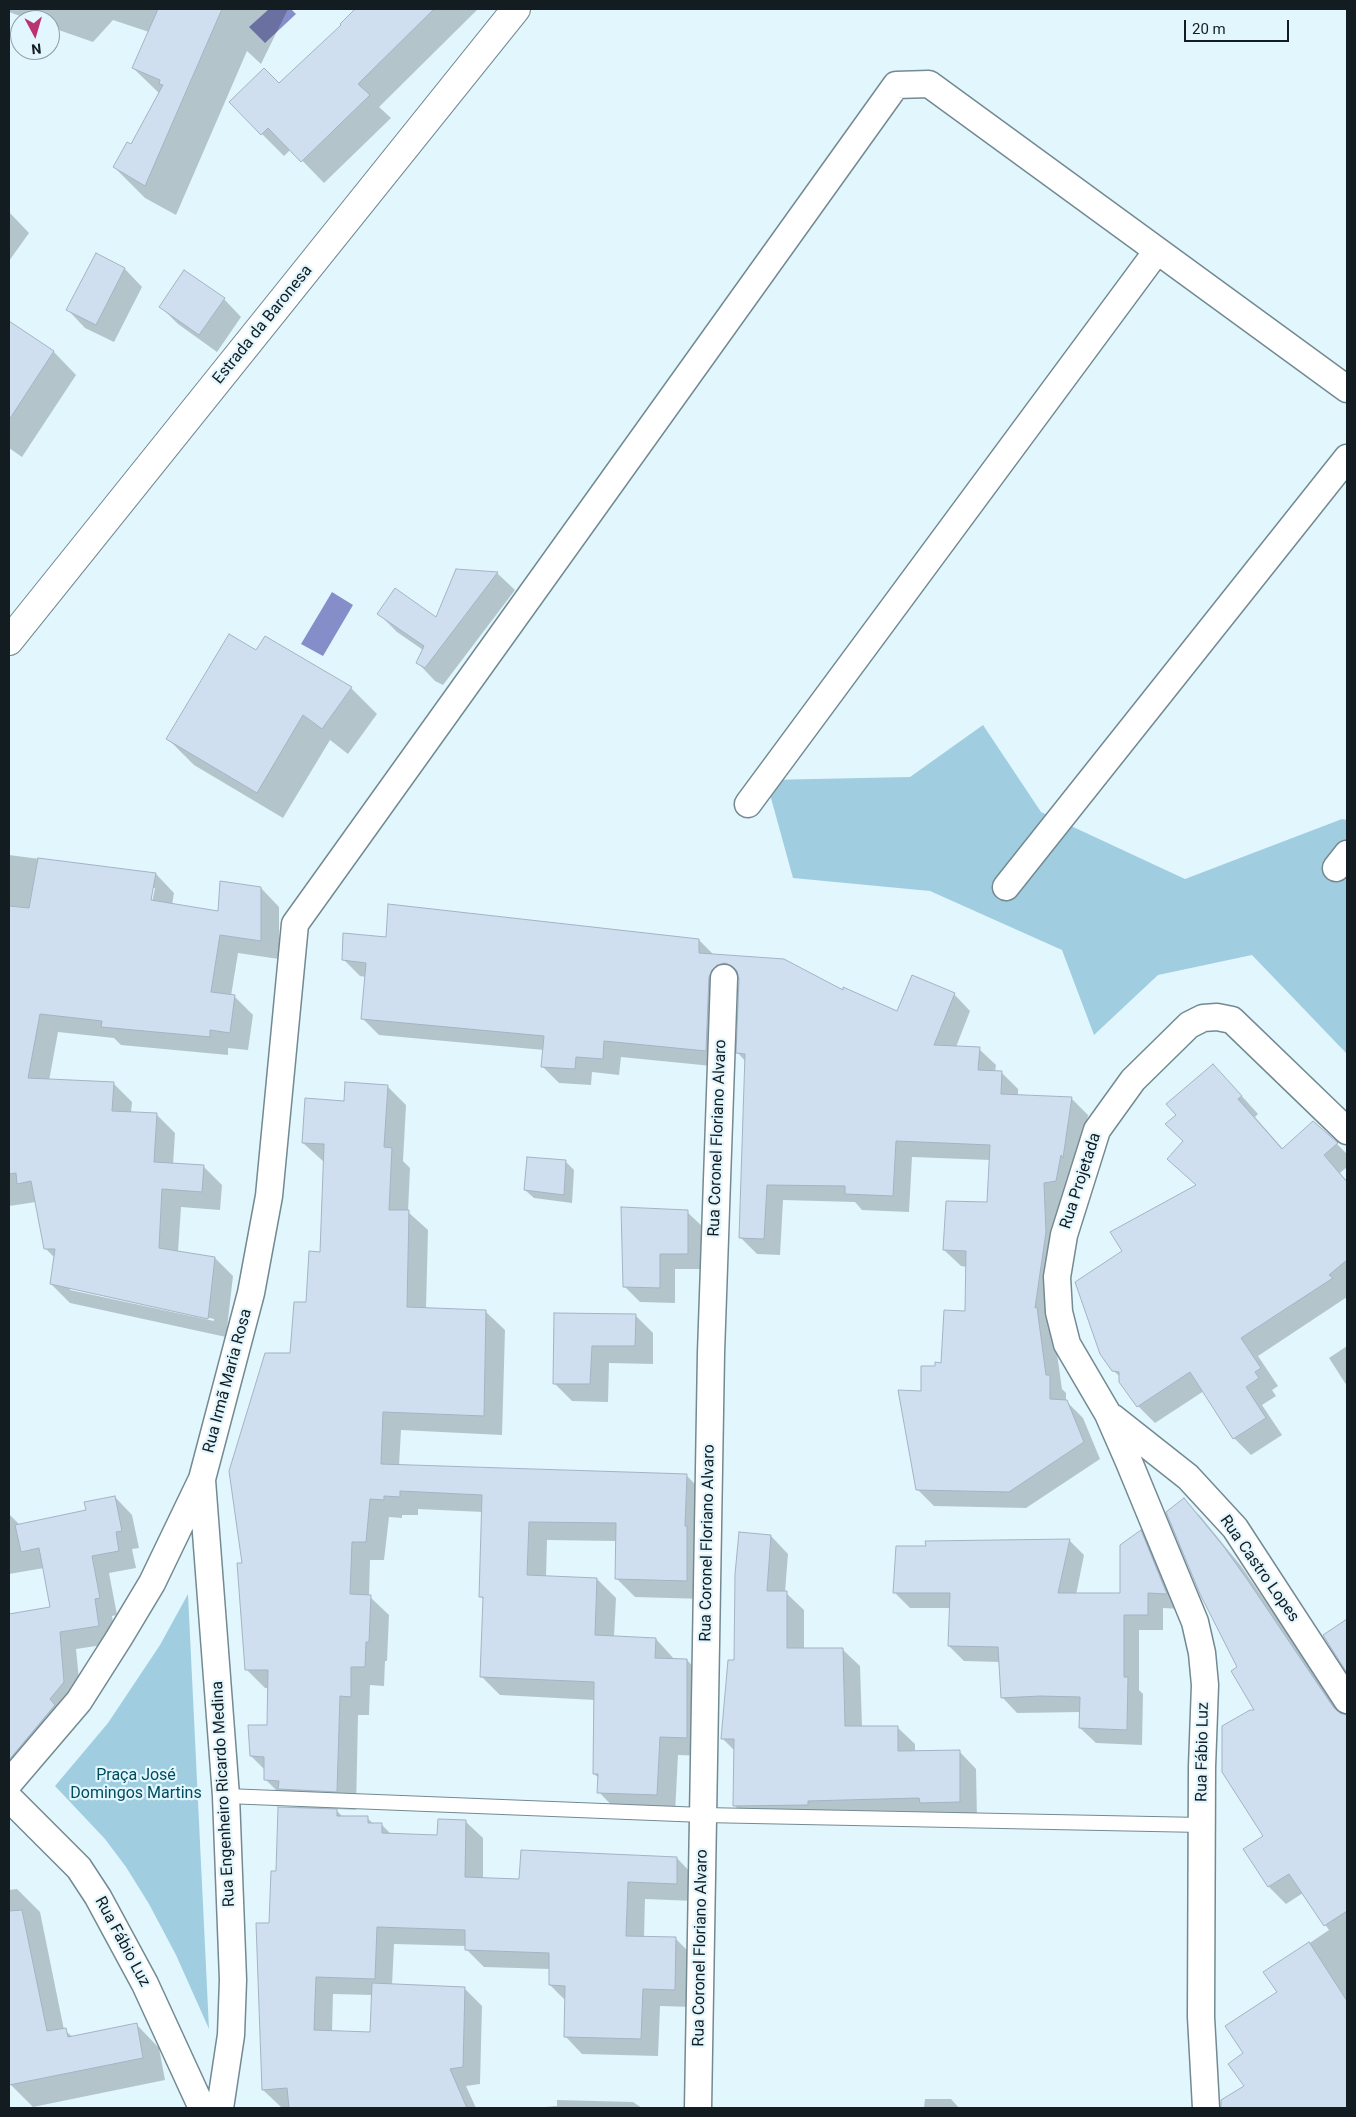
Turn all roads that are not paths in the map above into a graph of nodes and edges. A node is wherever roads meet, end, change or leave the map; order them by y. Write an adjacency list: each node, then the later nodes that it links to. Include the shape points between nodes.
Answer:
1 (516, 9): 5 (main road, Estrada da Baronesa)
2 (1157, 251): 3 (street); 6 (street); 11 (street, Rua Irmã Maria Rosa, via 929,84 896,85 295,924 269,1196 252,1292)
3 (1347, 390)
4 (1347, 458): 7 (street)
5 (9, 641)
6 (748, 804)
7 (1006, 887)
8 (724, 978): 16 (street, Rua Coronel Floriano Alvaro, via 711,1352)
9 (1347, 1131): 10 (street, Rua Projetada, via 1232,1020 1217,1016 1189,1025 1133,1080 1097,1130 1064,1235 1057,1277 1059,1312 1068,1344)
10 (1108, 1414): 12 (street, Rua Castro Lopes, via 1188,1478 1235,1528); 17 (street, Rua Fábio Luz, via 1195,1622 1205,1685)
11 (202, 1479): 13 (street, Rua Irmã Maria Rosa, via 152,1583 119,1638 79,1700); 14 (street, Rua Engenheiro Ricardo Medina)
12 (1347, 1700)
13 (9, 1783)
14 (226, 1796): 16 (lane); 19 (street, Rua Engenheiro Ricardo Medina, via 233,1980 231,2035)
15 (9, 1798): 18 (street, Rua Fábio Luz, via 79,1868 98,1898 145,1984)
16 (703, 1815): 17 (lane); 20 (street, Rua Coronel Floriano Alvaro)
17 (1202, 1825): 21 (street, Rua Fábio Luz, via 1201,2017)
18 (202, 2108)
19 (220, 2108)
20 (698, 2108)
21 (1206, 2108)

